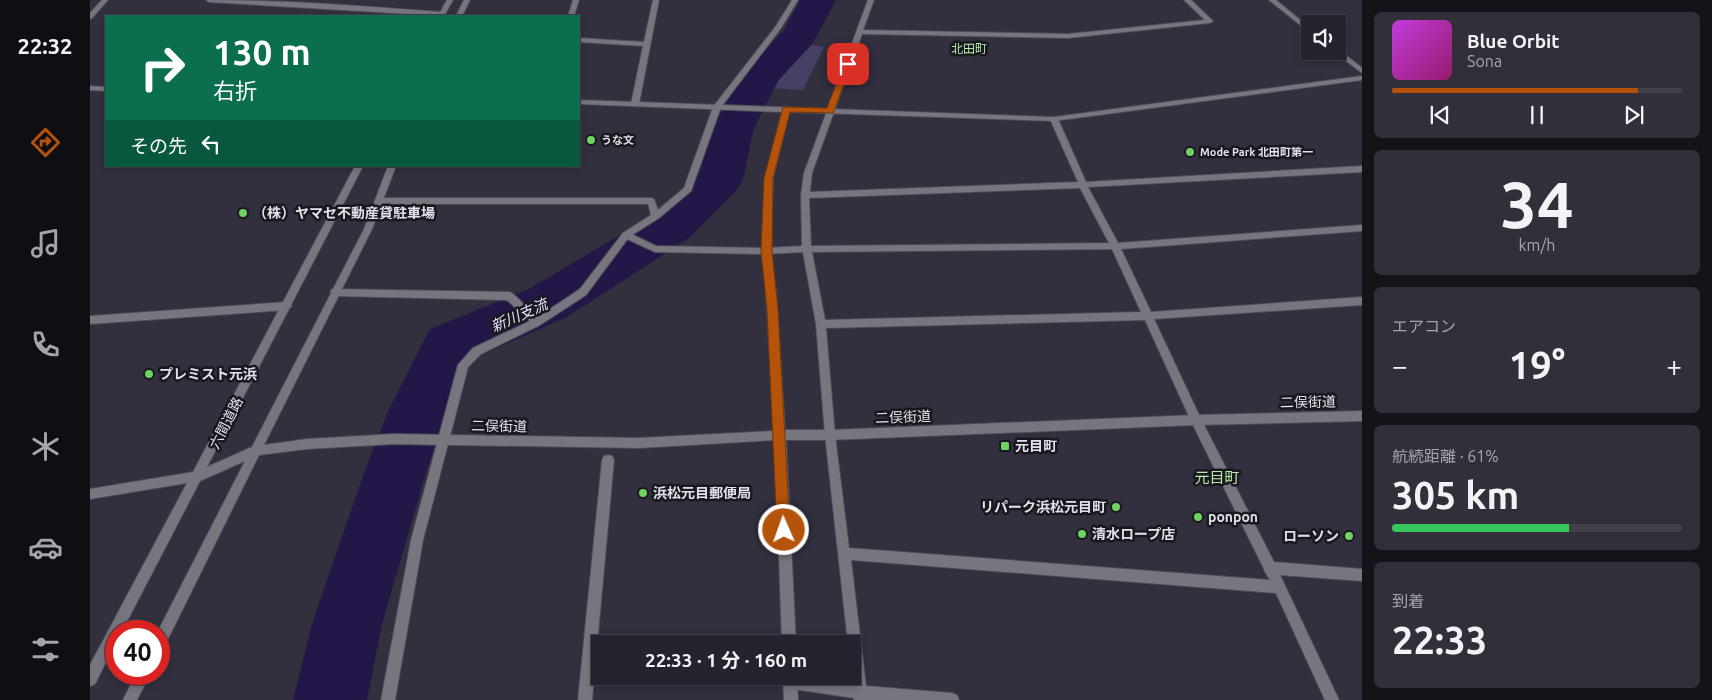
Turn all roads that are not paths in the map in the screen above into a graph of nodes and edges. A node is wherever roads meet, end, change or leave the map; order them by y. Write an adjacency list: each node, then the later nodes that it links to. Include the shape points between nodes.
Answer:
1 (105, 0): 14 (street)
2 (209, 0): 11 (street)
3 (450, 0): 11 (street)
4 (467, 0): 12 (street)
5 (576, 0): 13 (street)
6 (656, 0): 18 (street)
7 (795, 0): 26 (street, via 779,27)
8 (871, 0): 16 (street)
9 (1187, 0): 16 (street, via 1210,21 1068,36)
10 (1272, 0): 15 (street)
11 (442, 15)
12 (460, 15)
13 (571, 15)
14 (90, 17)
15 (1301, 24)
16 (860, 32): 28 (street)
17 (580, 40): 18 (street)
18 (648, 44): 25 (street)
19 (1346, 59): 20 (street)
20 (1362, 71)
21 (1362, 78): 29 (street)
22 (90, 88): 23 (street)
23 (105, 89)
24 (580, 102): 25 (street)
25 (635, 104): 26 (street)
26 (717, 108): 27 (street); 36 (street, via 688,189)
27 (786, 109): 28 (street); 41 (street, via 768,178)
28 (830, 111): 29 (street); 34 (street, via 808,173)
29 (1054, 119): 33 (street)
30 (358, 167): 44 (street, 六間道路)
31 (392, 167): 35 (street)
32 (1362, 169): 33 (street)
33 (1083, 185): 34 (street); 39 (street)
34 (805, 195): 40 (street)
35 (379, 201): 36 (street, via 651,201); 42 (street)
36 (656, 216): 38 (street)
37 (1362, 228): 39 (street)
38 (630, 237): 41 (street, via 655,249); 47 (street, via 583,292)
39 (1115, 246): 40 (street); 45 (street)
40 (807, 248): 41 (street); 48 (street)
41 (766, 251): 51 (street)
42 (336, 292): 47 (street, via 509,296); 54 (street)
43 (1362, 301): 45 (street)
44 (287, 306): 46 (street); 56 (street, 六間道路)
45 (1147, 316): 48 (street); 50 (street)
46 (90, 320)
47 (536, 322): 53 (street, via 477,351 463,365)
48 (821, 324): 52 (street)
49 (1362, 416): 50 (street, 二俣街道)
50 (1196, 420): 52 (street, 二俣街道); 59 (street)
51 (780, 435): 52 (street, 二俣街道); 53 (street, 二俣街道, via 639,442); 63 (street)
52 (830, 435): 58 (street)
53 (445, 440): 54 (street, 二俣街道, via 394,439); 70 (street, via 417,540)
54 (255, 450): 56 (street); 62 (street)
55 (608, 460): 71 (street)
56 (198, 476): 57 (street); 64 (street, 六間道路)
57 (90, 494)
58 (844, 554): 61 (street); 68 (street)
59 (1269, 568): 60 (street); 61 (street)
60 (1362, 575)
61 (1280, 587): 74 (street)
62 (170, 620)
63 (789, 635)
64 (90, 679)
65 (138, 685): 69 (street)
66 (790, 685): 72 (street)
67 (812, 685): 68 (street)
68 (861, 696): 73 (street)
69 (130, 700)
70 (388, 700)
71 (586, 700)
72 (791, 700)
73 (952, 700)
74 (1332, 700)

